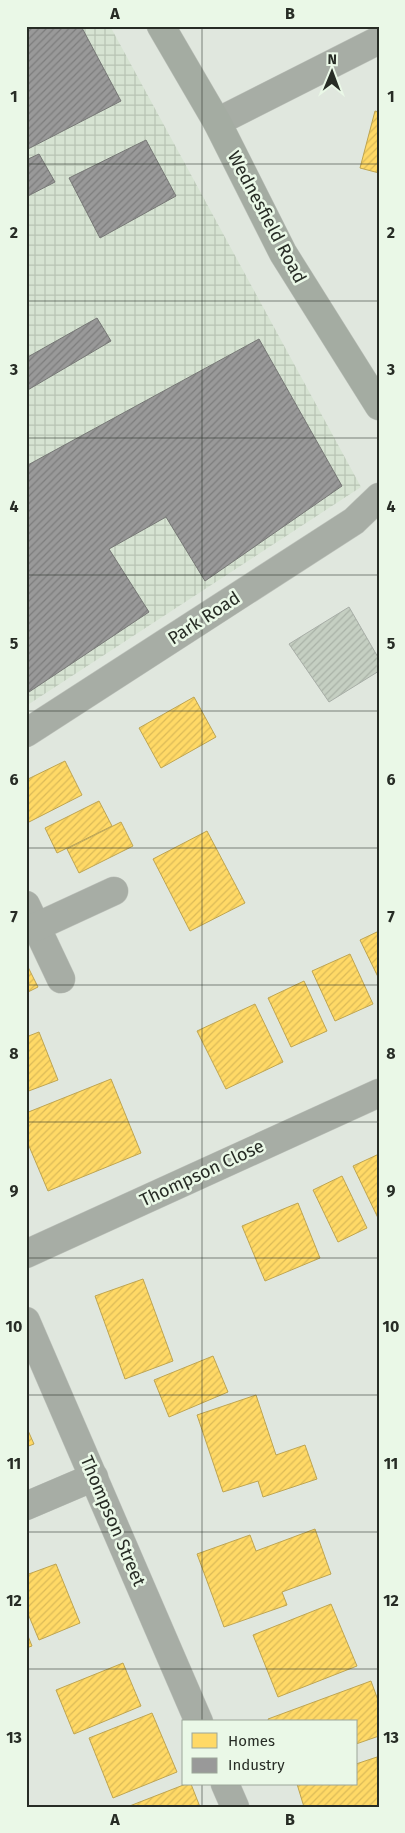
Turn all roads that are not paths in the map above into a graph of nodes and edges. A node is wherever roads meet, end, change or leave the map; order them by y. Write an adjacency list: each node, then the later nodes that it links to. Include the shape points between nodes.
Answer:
1 (161, 26): 3 (main road, Wednesfield Road)
2 (379, 40): 3 (street)
3 (217, 122): 4 (main road, Wednesfield Road, via 283,253)
4 (379, 406)
5 (379, 497): 6 (street, Park Road, via 354,521)
6 (26, 733)
7 (114, 891): 8 (street)
8 (31, 916): 9 (street)
9 (61, 979)
10 (379, 1093): 11 (street, Thompson Close)
11 (26, 1254)
12 (26, 1321): 13 (street, Thompson Street)
13 (94, 1477): 14 (street); 15 (street, Thompson Street)
14 (26, 1506)
15 (198, 1720)
16 (227, 1786): 17 (street)
17 (235, 1807)

